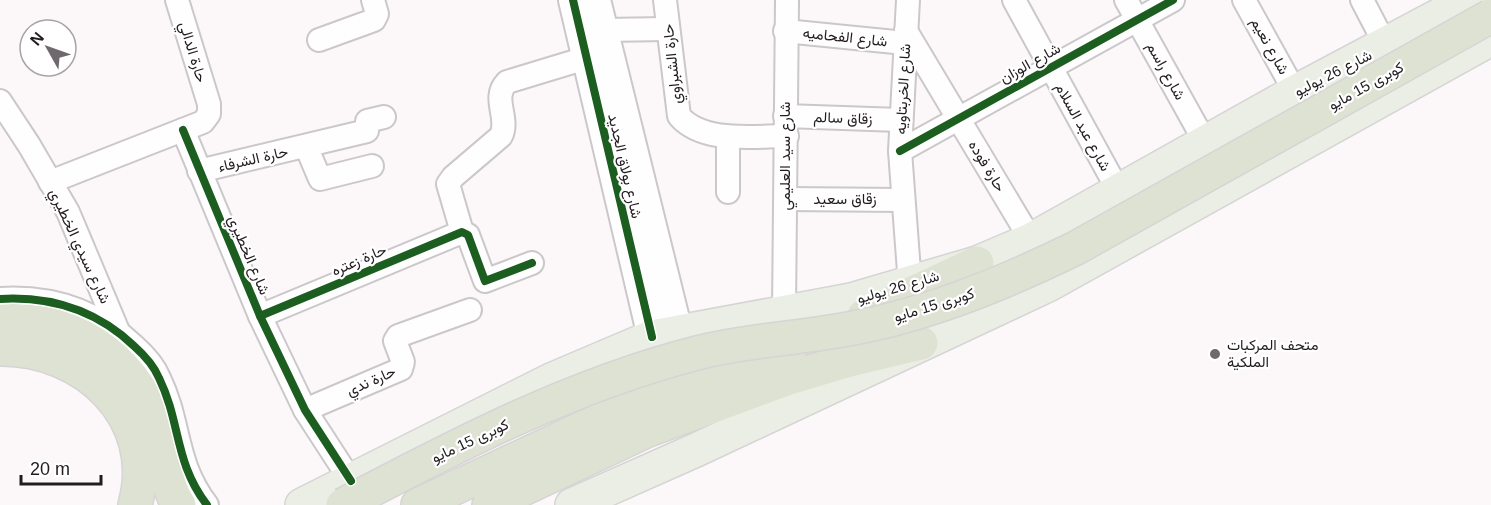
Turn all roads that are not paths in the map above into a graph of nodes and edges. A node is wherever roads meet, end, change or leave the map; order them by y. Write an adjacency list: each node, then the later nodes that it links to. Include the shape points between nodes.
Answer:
1 (177, 0): 32 (street, حارة الدالي, via 209,104 203,122)
2 (373, 0): 21 (street, via 377,14 374,20)
3 (573, 0): 23 (street, شارع بولاق الجديد)
4 (596, 0): 17 (street, شارع بولاق الجديد)
5 (665, 0): 16 (street, حارة الشبراوي)
6 (787, 0): 18 (street, شارع سيد العليمي)
7 (908, 0): 19 (street, شارع الخربتاويه)
8 (1014, 0): 24 (street, شارع عبد السلام)
9 (1126, 0): 15 (street, شارع راسم)
10 (1173, 0): 15 (street, شارع الوزان)
11 (1244, 0): 25 (street, شارع نعيم)
12 (1362, 0): 22 (street)
13 (1468, 0): 22 (main road, شارع 26 يوليو)
14 (1491, 16): 59 (highway, كوبرى 15 مايو, bridge, via 1076,248 983,290 886,320 699,352 632,371)
15 (1138, 20): 24 (street, شارع الوزان); 34 (street, شارع راسم)
16 (667, 28): 17 (street); 30 (street, حارة الشبراوي, via 677,111)
17 (603, 30): 55 (street, شارع بولاق الجديد)
18 (785, 31): 19 (street, شارع الفحاميه); 31 (street, شارع سيد العليمي)
19 (905, 37): 28 (street, حارة فوده); 29 (street, شارع الخربتاويه)
20 (1491, 39): 56 (main road, via 1048,285)
21 (319, 40)
22 (1386, 46): 25 (main road, شارع 26 يوليو)
23 (586, 58): 44 (street, via 507,82 502,87 501,136 448,184); 55 (street, شارع بولاق الجديد)
24 (1051, 67): 28 (street, شارع الوزان); 40 (street, شارع عبد السلام)
25 (1295, 92): 34 (main road, شارع 26 يوليو)
26 (0, 101): 39 (street, شارع سيدي الخطيري)
27 (384, 117): 35 (street, حارة الشرفاء, via 367,121 368,131)
28 (958, 118): 36 (street, شارع الوزان); 45 (street, حارة فوده)
29 (900, 120): 31 (street, زقاق سالم); 36 (street, شارع الخربتاويه)
30 (687, 123): 33 (street, زقاق سالم)
31 (786, 126): 33 (street, زقاق سالم); 42 (street, شارع سيد العليمي)
32 (183, 130): 38 (street, شارع الخطيري); 39 (street)
33 (728, 136): 41 (street)
34 (1204, 142): 40 (main road, شارع 26 يوليو)
35 (306, 146): 37 (street, حارة الشرفاء, via 320,179); 38 (street, حارة الشرفاء)
36 (900, 151): 43 (street, شارع الخربتاويه)
37 (372, 166)
38 (199, 171): 52 (street, شارع الخطيري)
39 (50, 182): 54 (street, شارع سيدي الخطيري, via 68,212)
40 (1118, 190): 45 (main road, شارع 26 يوليو)
41 (728, 192)
42 (786, 199): 43 (street, زقاق سعيد); 51 (street, شارع سيد العليمي)
43 (903, 200): 48 (street, شارع الخربتاويه)
44 (465, 233): 46 (street, via 485,281); 52 (street, حارة زعتره)
45 (1031, 240): 47 (main road, شارع 26 يوليو)
46 (532, 263)
47 (977, 263): 48 (main road, شارع 26 يوليو); 64 (highway, via 868,315 666,391)
48 (910, 285): 51 (main road, شارع 26 يوليو)
49 (0, 299): 54 (street, via 59,303 90,314)
50 (470, 310): 58 (street, حارة ندي, via 398,336 395,341 403,362 401,369)
51 (784, 311): 55 (main road, شارع 26 يوليو)
52 (260, 316): 58 (street, شارع الخطيري)
53 (0, 321): 61 (highway, via 59,325 110,356 136,382 151,409 161,440 167,481)
54 (118, 331): 62 (street, via 159,376 181,459 191,484)
55 (665, 334): 59 (main road, شارع 26 يوليو, via 551,380)
56 (921, 344): 65 (highway, via 786,379 648,430); 66 (main road)
57 (0, 349): 60 (highway, via 54,357 83,372 110,394 127,418 138,452)
58 (305, 410): 59 (street, شارع الخطيري)
59 (347, 493): 63 (main road, شارع 26 يوليو)
60 (135, 505)
61 (179, 505)
62 (207, 505)
63 (302, 505)
64 (418, 505)
65 (489, 505)
66 (572, 505)

